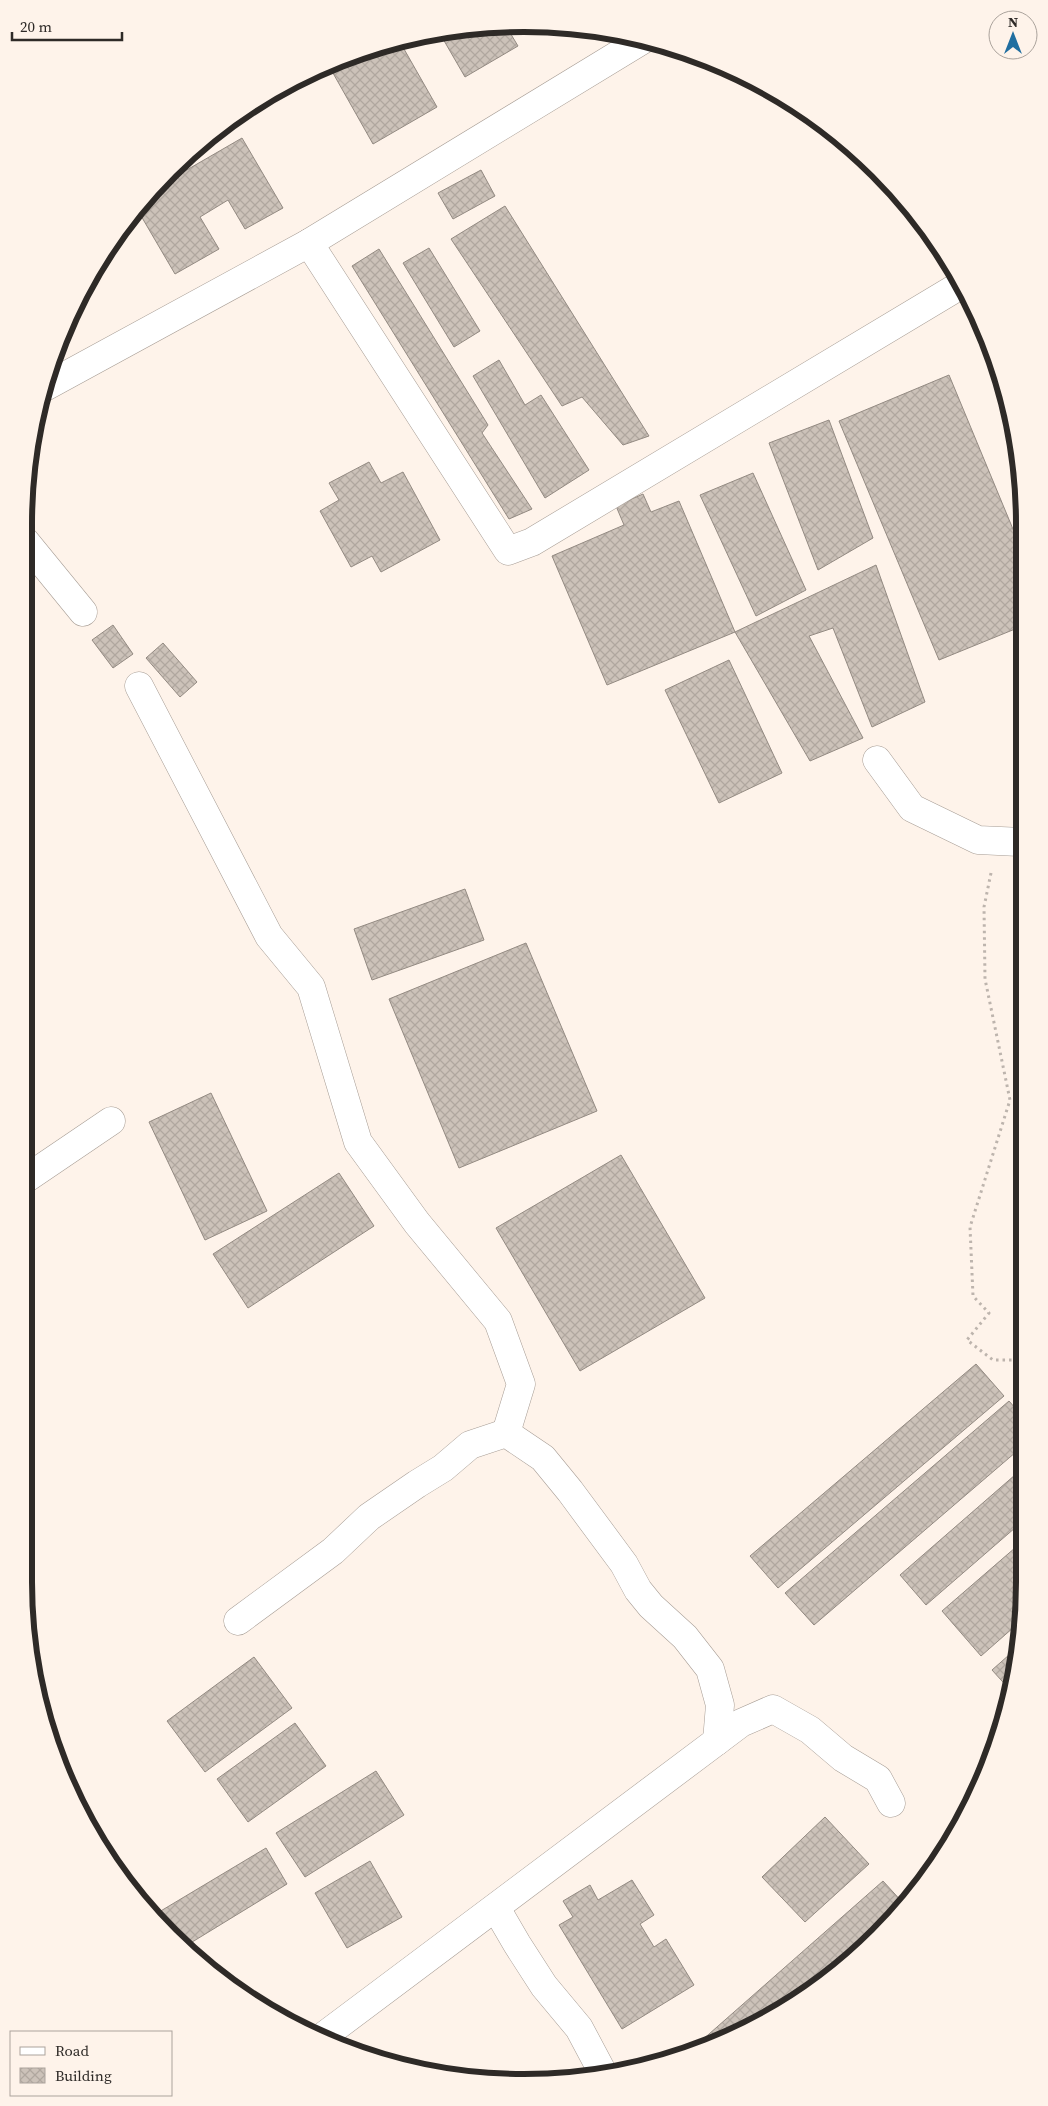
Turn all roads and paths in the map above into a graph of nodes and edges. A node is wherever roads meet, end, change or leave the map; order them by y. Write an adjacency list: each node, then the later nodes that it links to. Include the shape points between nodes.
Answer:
1 (634, 45): 2 (street)
2 (309, 243): 3 (street, via 508,551 532,542); 4 (street)
3 (955, 288)
4 (54, 382)
5 (32, 550): 6 (street)
6 (83, 612)
7 (139, 686): 13 (street, via 269,936 311,987 358,1142 417,1223 498,1321 521,1384)
8 (877, 760): 9 (street, via 912,808 978,840)
9 (1010, 841): 12 (path, via 984,907 985,979 1010,1100 970,1227 973,1296 989,1313 967,1340 994,1360)
10 (111, 1121): 11 (street)
11 (32, 1175)
12 (1016, 1360)
13 (506, 1433): 14 (street, via 470,1445 443,1468 369,1517 333,1551); 15 (street, via 543,1458 624,1564 650,1606 685,1637 710,1669 720,1706)
14 (238, 1621)
15 (717, 1741): 16 (street, via 741,1722 773,1709 810,1730 843,1758 878,1779); 17 (street)
16 (891, 1804)
17 (496, 1908): 18 (street); 19 (street, via 544,1986 579,2028)
18 (329, 2033)
19 (600, 2067)

